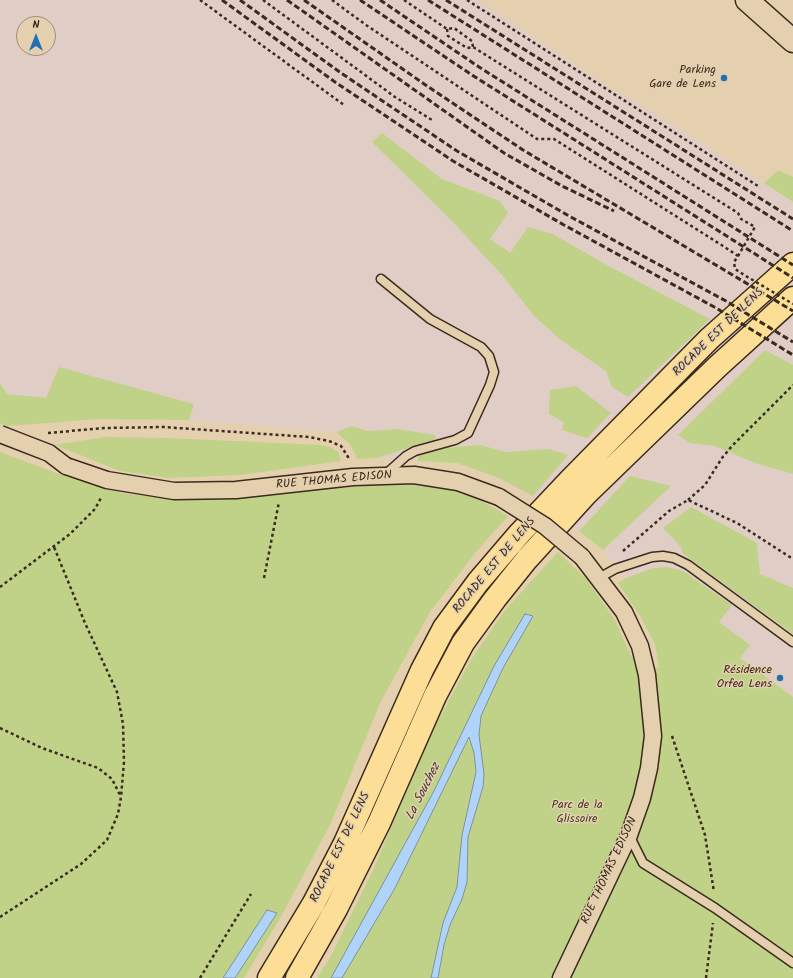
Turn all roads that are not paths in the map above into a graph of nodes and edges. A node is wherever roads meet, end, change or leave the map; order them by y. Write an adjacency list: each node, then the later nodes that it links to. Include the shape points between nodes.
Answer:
1 (747, 0): 2 (street)
2 (793, 41)
3 (793, 264): 12 (highway, ROCADE EST DE LENS, via 709,340 571,479 478,582 448,622 422,670 345,844 314,903)
4 (381, 279): 7 (lane, via 430,319 481,348 489,356 494,372 468,433 455,440 415,451)
5 (793, 298): 13 (highway, ROCADE EST DE LENS, via 717,367 586,494 527,559 495,599 463,643 434,696 379,823 336,909)
6 (0, 434): 7 (street, RUE THOMAS EDISON, bridge, via 49,453 66,466 107,480 174,491 236,490)
7 (385, 475): 8 (street, RUE THOMAS EDISON, bridge, via 433,477 458,482 499,497 545,526 582,557)
8 (599, 578): 9 (lane, via 615,569 652,557 674,558 688,565); 10 (street, RUE THOMAS EDISON, via 624,612 640,646 647,675 653,736 649,768)
9 (793, 642)
10 (630, 835): 11 (lane, via 643,863 715,908); 14 (street, RUE THOMAS EDISON)
11 (793, 963)
12 (269, 978)
13 (297, 978)
14 (560, 978)

